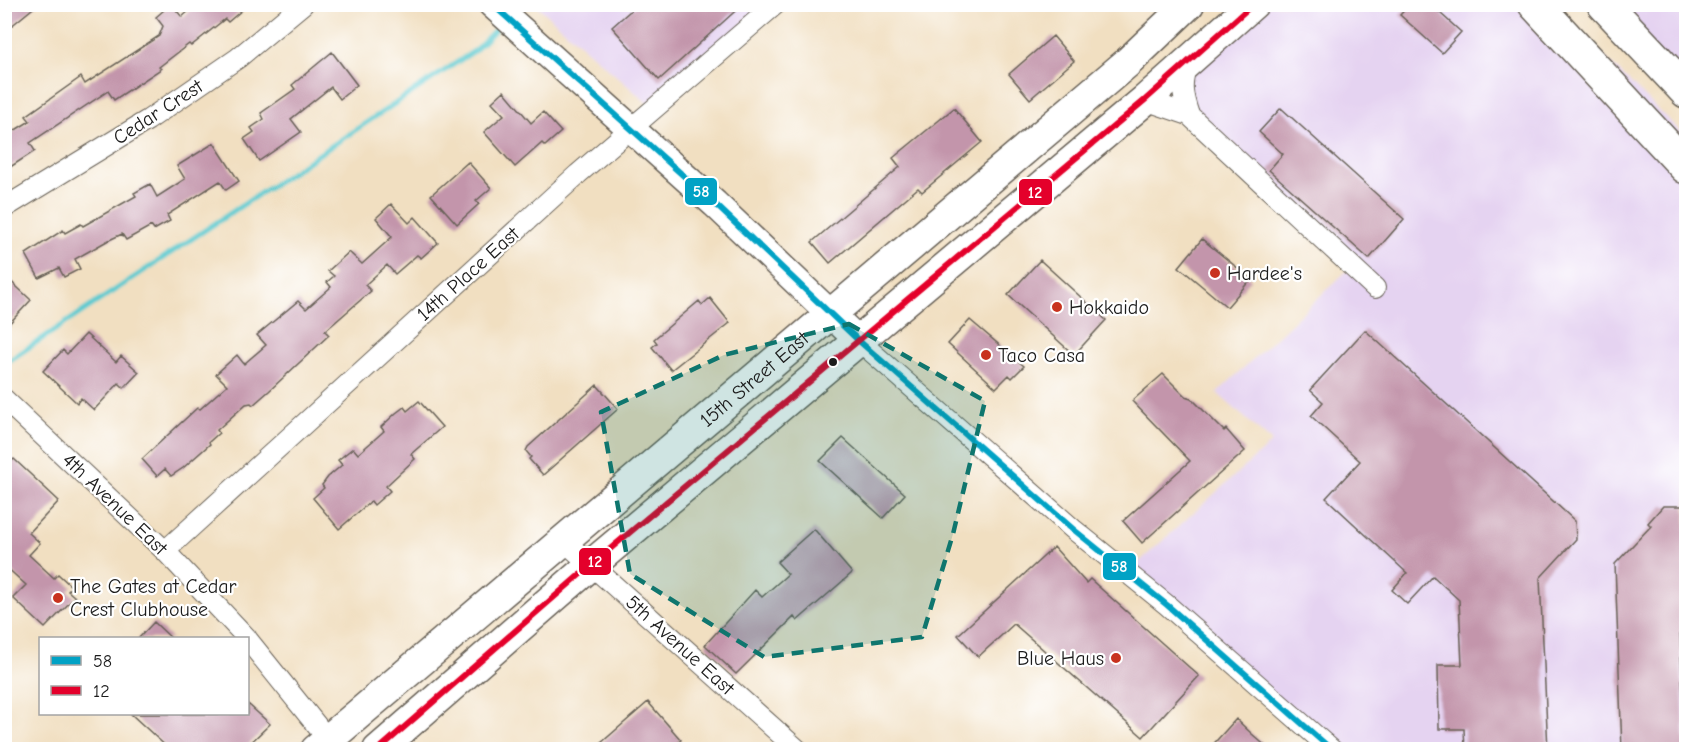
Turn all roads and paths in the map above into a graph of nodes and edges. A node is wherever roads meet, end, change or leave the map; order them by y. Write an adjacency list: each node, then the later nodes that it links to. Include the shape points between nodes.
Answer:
1 (303, 4): 14 (street, Cedar Crest, via 238,58 148,120)
2 (492, 4): 12 (street)
3 (776, 4): 12 (street, 14th Place East)
4 (1189, 4): 16 (main road, 15th Street East, via 1128,63)
5 (1253, 4): 8 (main road, 15th Street East)
6 (1535, 4): 13 (highway)
7 (1604, 4): 9 (highway)
8 (1188, 62): 10 (main road, 15th Street East); 11 (street, via 1182,86)
9 (1686, 91)
10 (1145, 100): 11 (street); 17 (main road, 15th Street East)
11 (1189, 115): 15 (street)
12 (630, 129): 16 (street); 20 (street, 14th Place East)
13 (1686, 167)
14 (4, 208)
15 (1375, 288)
16 (830, 313): 17 (street); 19 (main road, 15th Street East)
17 (858, 340): 21 (main road, 15th Street East); 27 (street)
18 (4, 399): 20 (street, 4th Avenue East)
19 (562, 539): 21 (street, 5th Avenue East); 24 (main road, 15th Street East)
20 (165, 550): 22 (street, 4th Avenue East)
21 (591, 565): 25 (main road, 15th Street East); 26 (street, 5th Avenue East)
22 (245, 637)
23 (249, 642): 24 (street, 4th Avenue East)
24 (327, 746)
25 (378, 750)
26 (798, 750)
27 (1332, 750)

